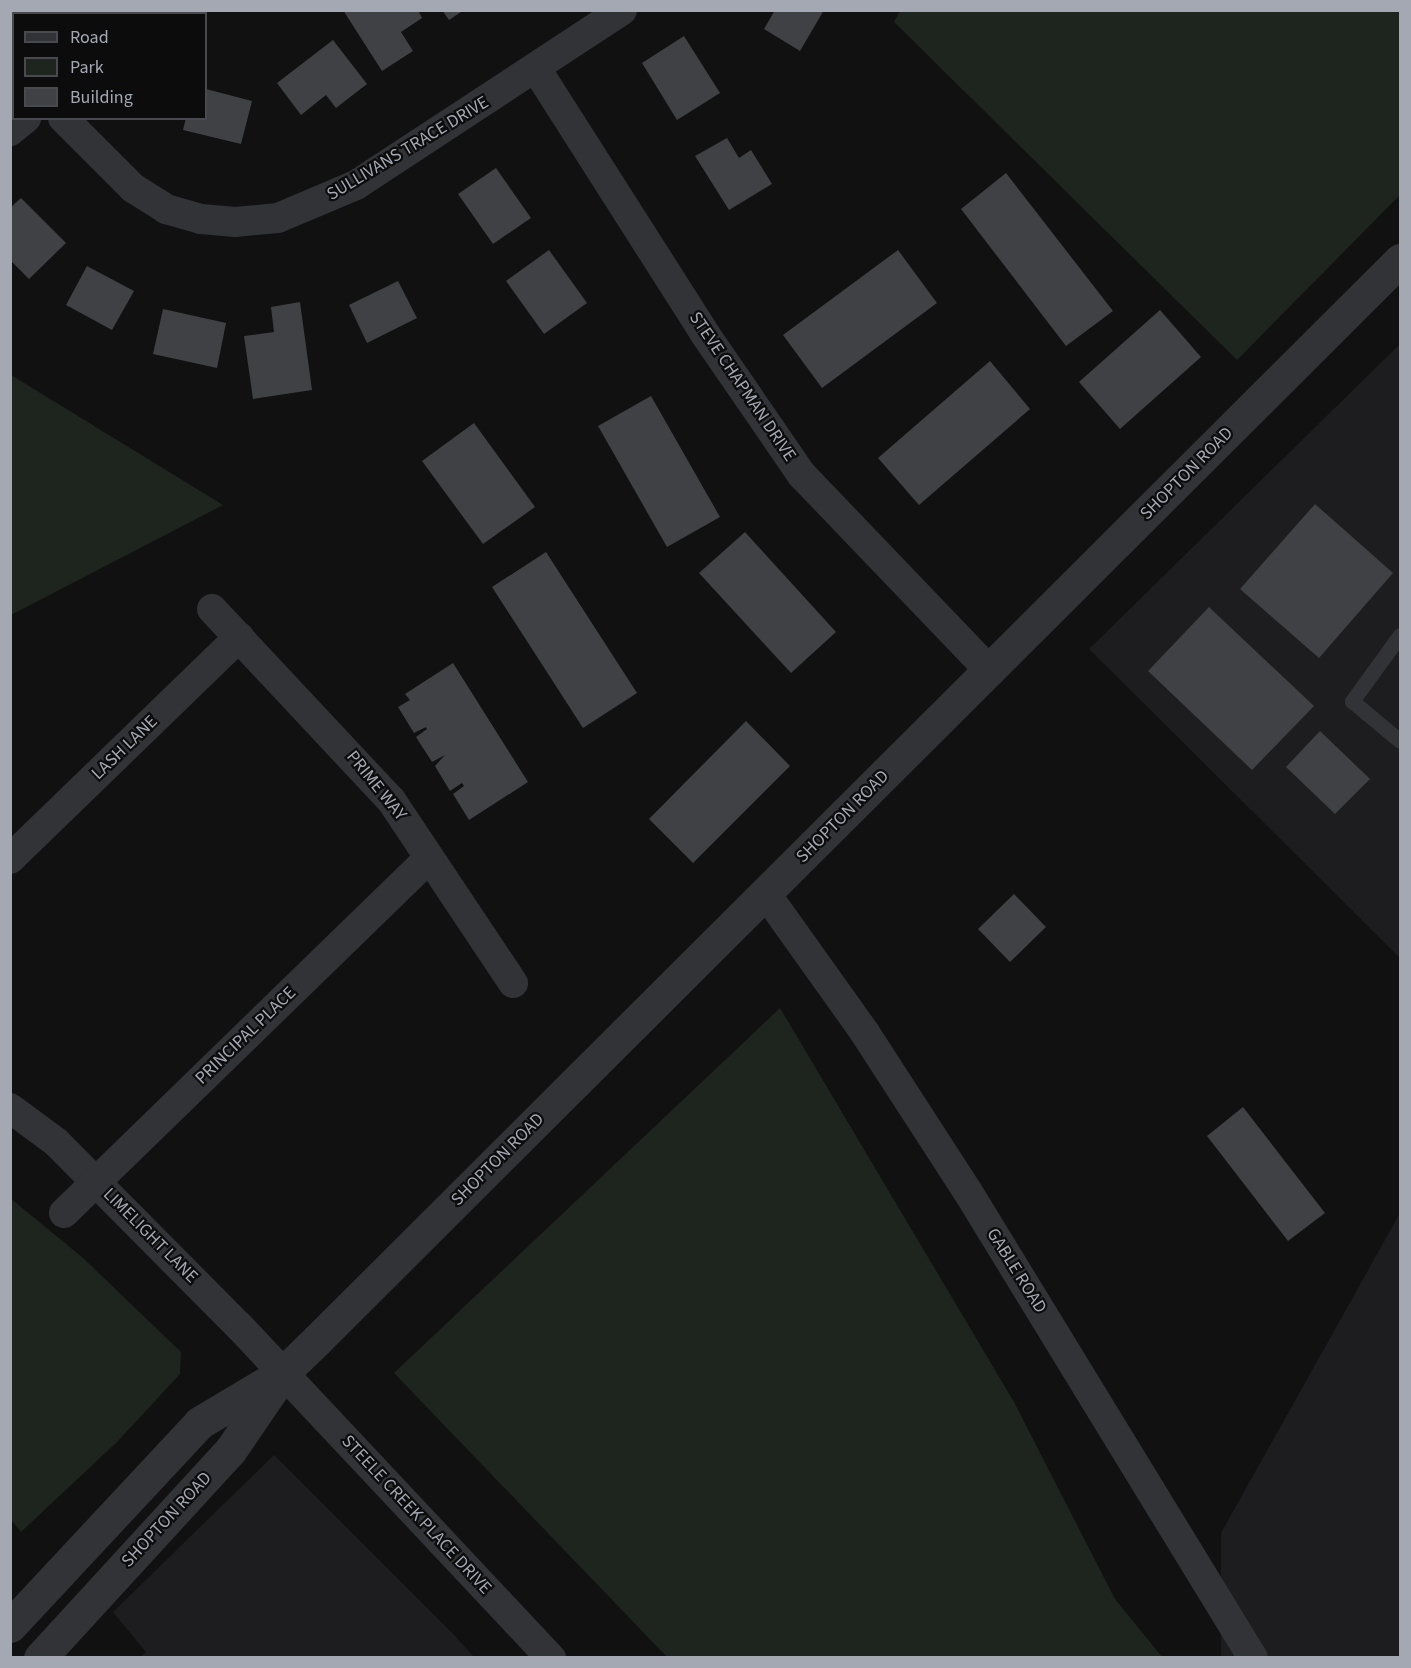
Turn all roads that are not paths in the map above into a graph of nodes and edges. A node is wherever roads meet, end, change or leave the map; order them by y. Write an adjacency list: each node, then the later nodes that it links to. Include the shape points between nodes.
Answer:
1 (622, 10): 2 (street, SULLIVANS TRACE DRIVE)
2 (537, 70): 4 (street, SULLIVANS TRACE DRIVE, via 356,185 279,218 235,222 201,219 166,209 133,188); 10 (street, STEVE CHAPMAN DRIVE, via 705,334 802,475)
3 (24, 120): 5 (street)
4 (65, 120)
5 (10, 131)
6 (1401, 260): 10 (street, SHOPTON ROAD)
7 (212, 609): 9 (street, PRIME WAY)
8 (1401, 635): 11 (lane, via 1352,701)
9 (239, 637): 12 (street, PRIME WAY, via 365,768); 13 (street, LASH LANE)
10 (990, 671): 14 (street, SHOPTON ROAD)
11 (1401, 741)
12 (429, 858): 15 (street, PRIME WAY); 17 (street, PRINCIPAL PLACE)
13 (10, 859)
14 (766, 894): 19 (street, SHOPTON ROAD); 23 (street, GABLE ROAD, via 866,1033 968,1192)
15 (513, 983)
16 (10, 1108): 17 (street, LIMELIGHT LANE, via 56,1142)
17 (96, 1182): 18 (street, PRINCIPAL PLACE); 19 (street, LIMELIGHT LANE)
18 (64, 1213)
19 (283, 1372): 20 (street, SHOPTON ROAD, via 198,1423); 21 (street, SHOPTON ROAD, via 230,1451); 22 (street, STEELE CREEK PLACE DRIVE)
20 (10, 1626)
21 (40, 1658)
22 (551, 1658)
23 (1253, 1658)

